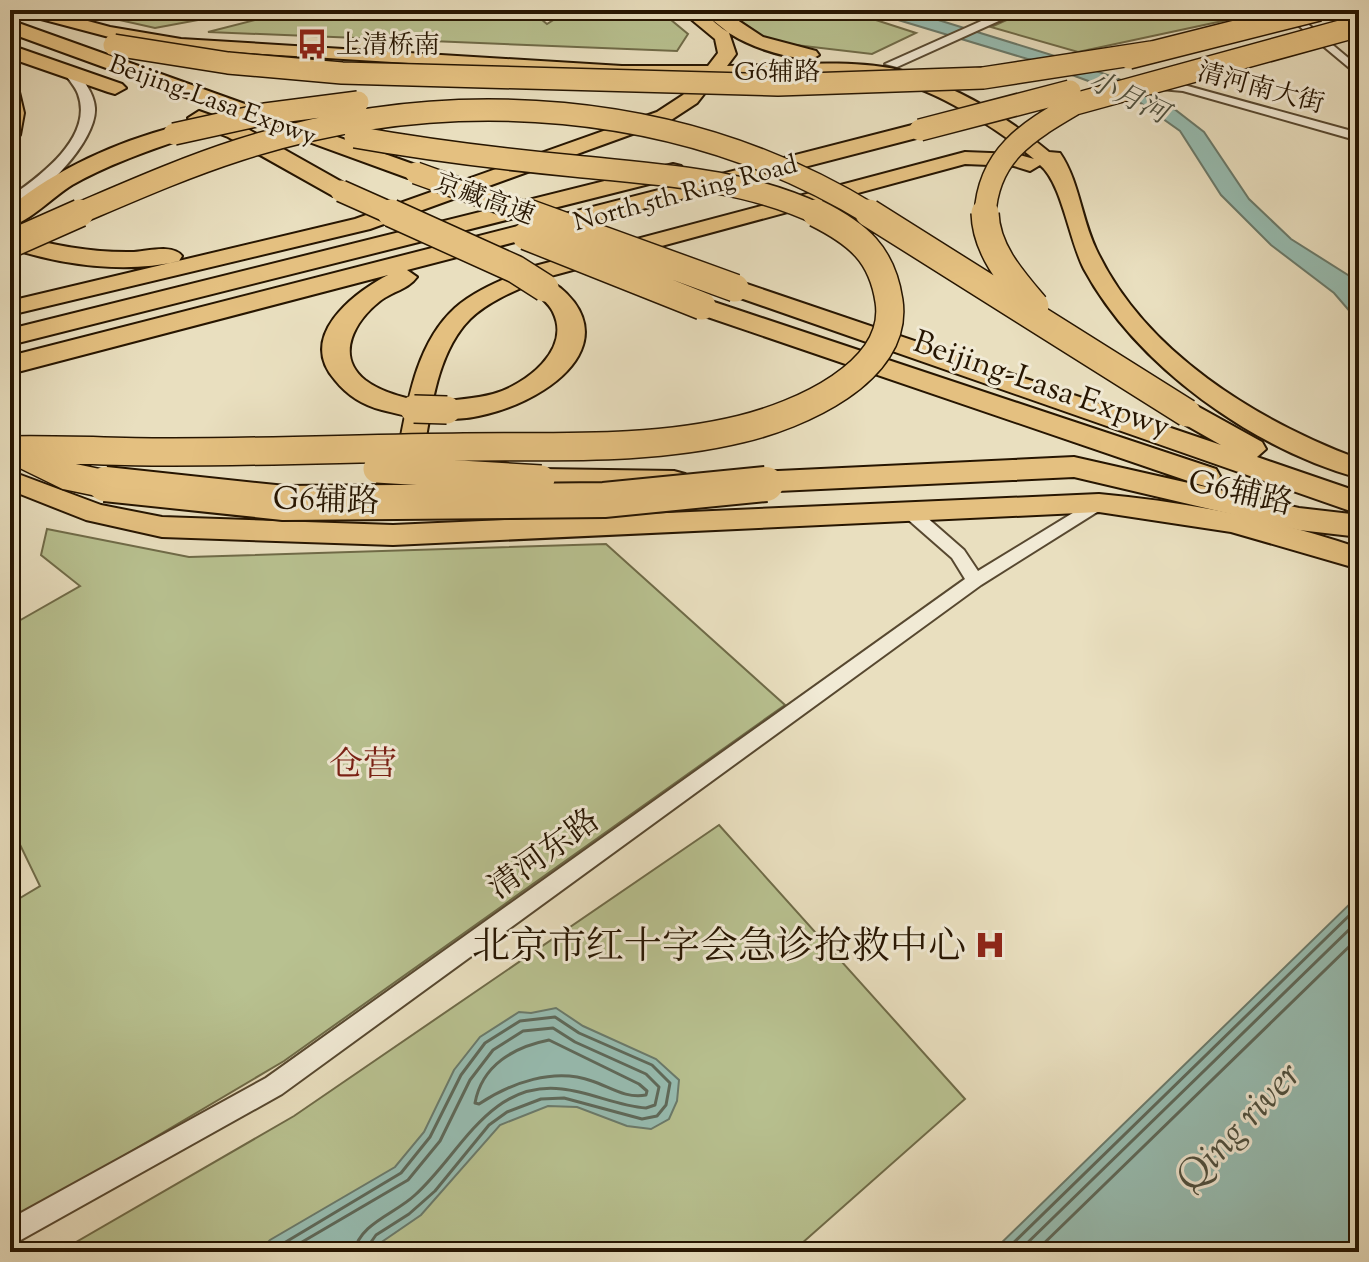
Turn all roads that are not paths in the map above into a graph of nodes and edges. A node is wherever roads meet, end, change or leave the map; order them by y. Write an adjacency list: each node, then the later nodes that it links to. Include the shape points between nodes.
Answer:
1 (28, 10): 18 (main road, G6辅路, via 181,44 622,71)
2 (689, 10): 18 (main road, via 723,37)
3 (711, 10): 16 (main road)
4 (976, 10): 10 (street)
5 (1017, 10): 10 (street)
6 (1285, 10): 21 (street)
7 (1319, 10): 17 (highway, North 5th Ring Road, bridge)
8 (10, 15): 13 (highway)
9 (1359, 16): 32 (highway, North 5th Ring Road, bridge)
10 (1000, 18): 19 (street)
11 (10, 26): 31 (highway, Beijing-Lasa Expwy)
12 (1359, 26): 39 (highway, bridge, via 1075,104 1041,121 1008,148 991,173 983,219 995,257)
13 (49, 29): 22 (highway, bridge, via 177,58 300,71); 29 (highway, bridge, via 355,137)
14 (10, 37): 31 (highway, Beijing-Lasa Expwy)
15 (10, 51): 20 (highway)
16 (774, 51): 18 (main road, via 751,50); 19 (main road)
17 (1151, 52): 22 (highway, bridge, via 986,78); 40 (highway, North 5th Ring Road, bridge)
18 (721, 62): 29 (main road, via 655,106); 30 (main road, G6辅路, via 895,75 968,104); 38 (main road, via 690,99 664,116 362,224)
19 (892, 64): 30 (main road, via 953,87 1017,121 1045,142)
20 (71, 73): 25 (highway); 33 (street, via 87,96 88,117 78,141 59,166)
21 (1359, 73)
22 (802, 86): 34 (highway, bridge, via 307,106 231,119 132,148 53,186)
23 (1150, 86): 28 (street, 清河南大街, via 1184,88)
24 (10, 92): 27 (main road)
25 (139, 96)
26 (180, 111): 32 (highway, bridge, via 236,132 341,191 515,269 545,288 565,310 566,351 540,382 498,402 414,409 368,397 340,372 337,335 355,306 374,291 438,265)
27 (10, 135)
28 (1359, 137)
29 (512, 160): 35 (main road, via 363,213 169,256 101,259 40,253); 43 (highway, bridge, via 723,183 811,210 842,227 883,271 891,301 888,331 869,364 829,396 777,418 713,435 615,444)
30 (1063, 174): 44 (main road, G6辅路, via 1085,249 1117,305 1181,368 1248,419); 51 (main road, via 1016,160 965,158 539,272 495,292 461,315 430,369)
31 (406, 179): 36 (highway, 京藏高速, bridge); 37 (highway, 京藏高速, bridge)
32 (661, 199): 41 (highway, North 5th Ring Road)
33 (10, 204)
34 (10, 219)
35 (10, 243): 39 (highway, bridge, via 173,175 317,129 451,111 576,114 679,133 794,172)
36 (735, 288): 47 (highway, Beijing-Lasa Expwy)
37 (702, 306): 50 (highway, Beijing-Lasa Expwy)
38 (10, 308)
39 (1060, 331): 47 (highway, bridge, via 1187,413)
40 (10, 337)
41 (10, 365)
42 (10, 448): 43 (highway, bridge); 46 (highway, bridge, via 67,476 122,488 284,503 604,500)
43 (170, 452): 46 (highway, bridge, via 541,479)
44 (1359, 469)
45 (12, 482): 51 (main road, G6辅路, via 96,513 162,527)
46 (770, 484): 50 (highway, via 1074,467 1299,519)
47 (1329, 493): 50 (highway, Beijing-Lasa Expwy)
48 (1099, 503): 49 (main road, G6辅路); 52 (main road, G6辅路, via 1219,519); 53 (street, 清河东路)
49 (910, 512): 51 (main road, G6辅路); 53 (street, via 958,554)
50 (1356, 519)
51 (393, 535)
52 (1359, 559)
53 (975, 581): 54 (street, 清河东路, via 274,1086)
54 (10, 1233)

